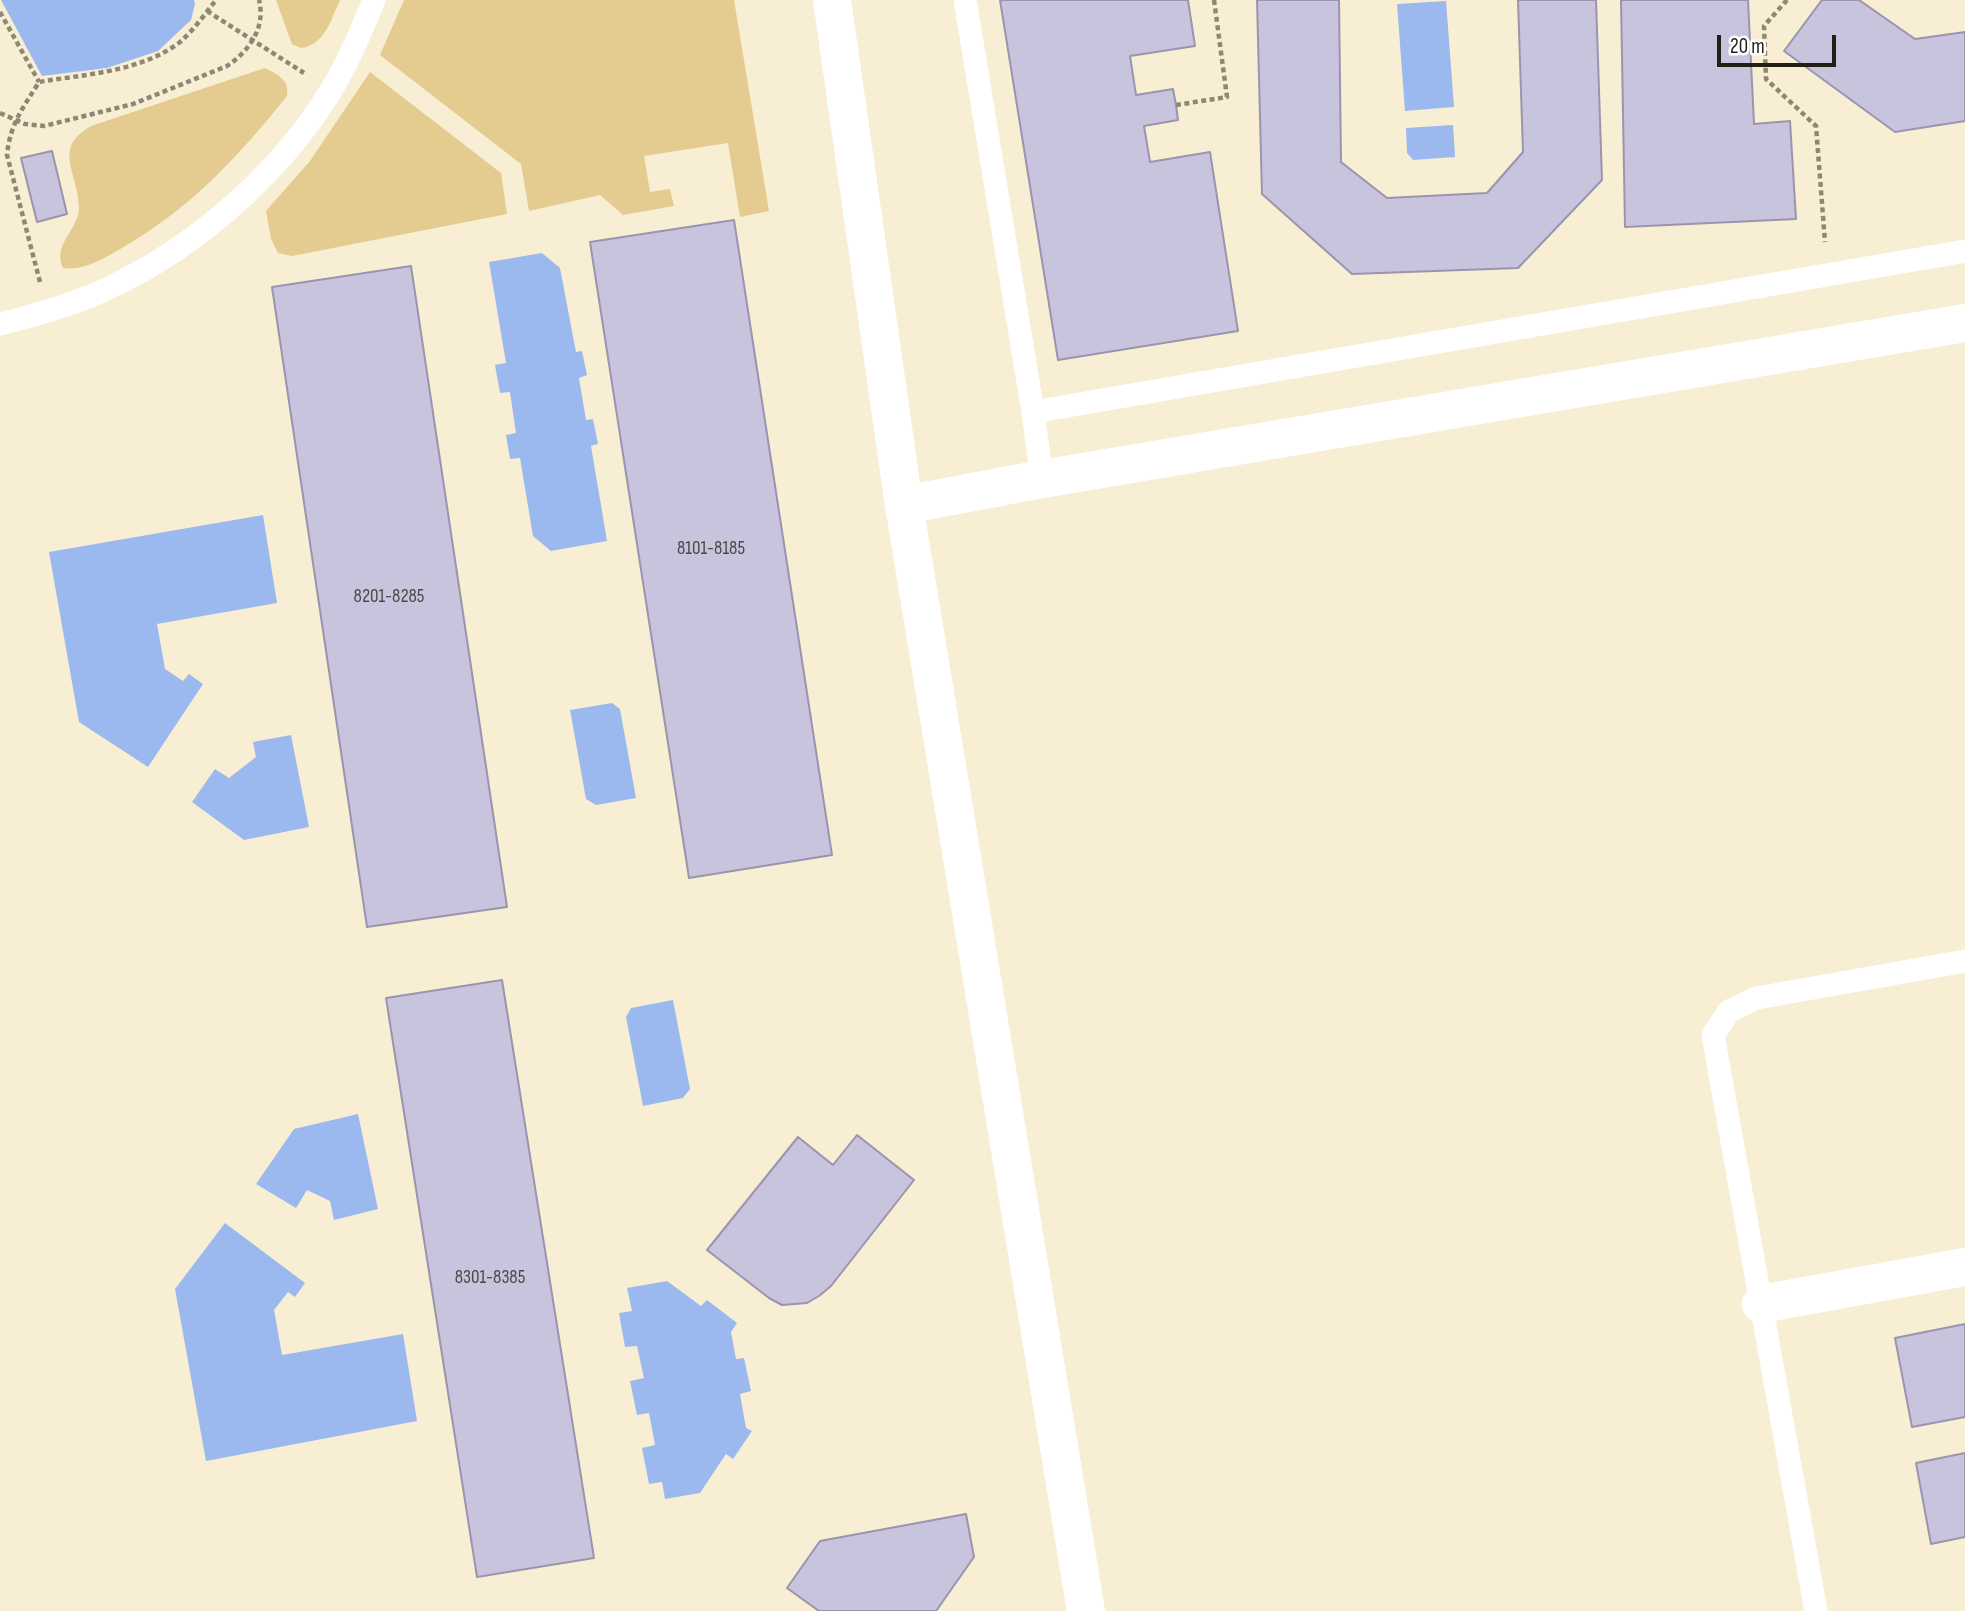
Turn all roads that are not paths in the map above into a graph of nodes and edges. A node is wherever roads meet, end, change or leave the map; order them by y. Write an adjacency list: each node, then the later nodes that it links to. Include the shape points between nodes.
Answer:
1 (374, 0): 6 (lane, via 331,90 288,150 236,204 176,250 110,287)
2 (832, 0): 9 (street)
3 (965, 0): 7 (lane)
4 (1965, 251): 7 (lane)
5 (1965, 323): 8 (street)
6 (0, 324)
7 (1033, 412): 8 (lane)
8 (1042, 479): 9 (street)
9 (904, 505): 13 (street)
10 (1965, 961): 12 (lane, via 1757,998 1729,1011 1713,1035)
11 (1965, 1267): 12 (street)
12 (1761, 1304): 14 (lane)
13 (1086, 1611)
14 (1816, 1611)

